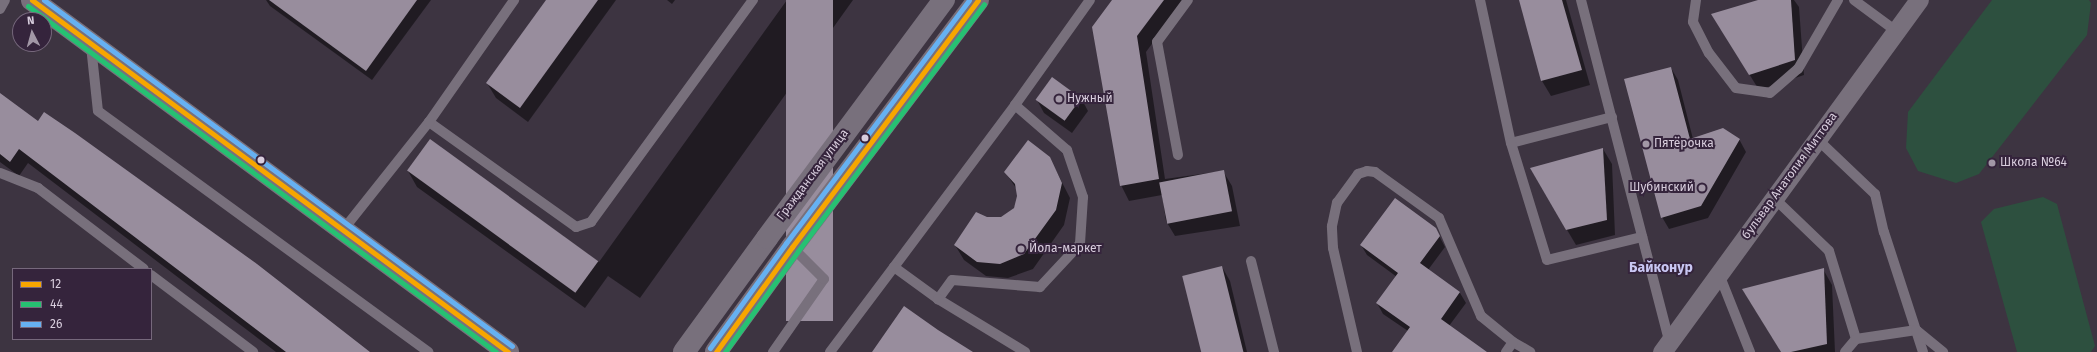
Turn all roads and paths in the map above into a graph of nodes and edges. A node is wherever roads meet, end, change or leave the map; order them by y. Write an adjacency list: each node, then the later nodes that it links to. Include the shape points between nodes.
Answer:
1 (5, 0): 15 (lane)
2 (32, 0): 17 (main road)
3 (514, 0): 20 (lane)
4 (753, 0): 20 (lane, via 591,222 576,227)
5 (944, 0): 42 (main road, Гражданская улица)
6 (978, 0): 28 (main road)
7 (1090, 0): 18 (lane)
8 (1188, 0): 23 (lane, via 1157,42)
9 (1480, 0): 22 (lane)
10 (1581, 0): 19 (lane)
11 (1696, 0): 12 (lane, via 1693,22 1709,53 1736,88 1770,93 1798,69)
12 (1838, 0)
13 (1854, 0): 16 (lane)
14 (1918, 0): 16 (street, бульвар Анатолия Миттова)
15 (0, 9)
16 (1896, 31): 21 (street, бульвар Анатолия Миттова)
17 (91, 44): 26 (main road); 41 (lane, via 98,111)
18 (1015, 105): 30 (lane); 34 (lane, via 1067,150 1084,197 1080,244 1040,287 952,280)
19 (1612, 117): 22 (lane); 27 (lane)
20 (429, 122): 26 (lane)
21 (1817, 139): 25 (street, бульвар Анатолия Миттова); 35 (lane, via 1875,194 1884,232)
22 (1511, 143): 27 (lane, via 1547,260)
23 (1178, 155)
24 (0, 173): 31 (lane, via 38,188)
25 (1774, 198): 32 (street, бульвар Анатолия Миттова); 36 (lane, via 1829,252)
26 (342, 230): 39 (main road)
27 (1642, 236): 38 (lane)
28 (792, 248): 43 (main road); 44 (lane, via 824,279)
29 (1251, 261): 47 (lane)
30 (894, 267): 34 (lane); 45 (lane)
31 (143, 268)
32 (1719, 274): 38 (street, бульвар Анатолия Миттова); 51 (lane)
33 (152, 276): 40 (lane)
34 (938, 299): 46 (lane)
35 (1916, 330): 36 (lane); 53 (lane); 54 (lane)
36 (1856, 339): 52 (lane)
37 (1513, 342): 48 (lane, via 1481,316 1438,218 1375,172 1367,171 1358,174 1337,202 1332,226 1333,248); 49 (lane); 50 (lane)
38 (1668, 349)
39 (501, 350)
40 (253, 352)
41 (428, 352)
42 (684, 352)
43 (716, 352)
44 (774, 352)
45 (830, 352)
46 (1025, 352)
47 (1274, 352)
48 (1357, 352)
49 (1506, 352)
50 (1530, 352)
51 (1750, 352)
52 (1845, 352)
53 (1923, 352)
54 (1943, 352)

